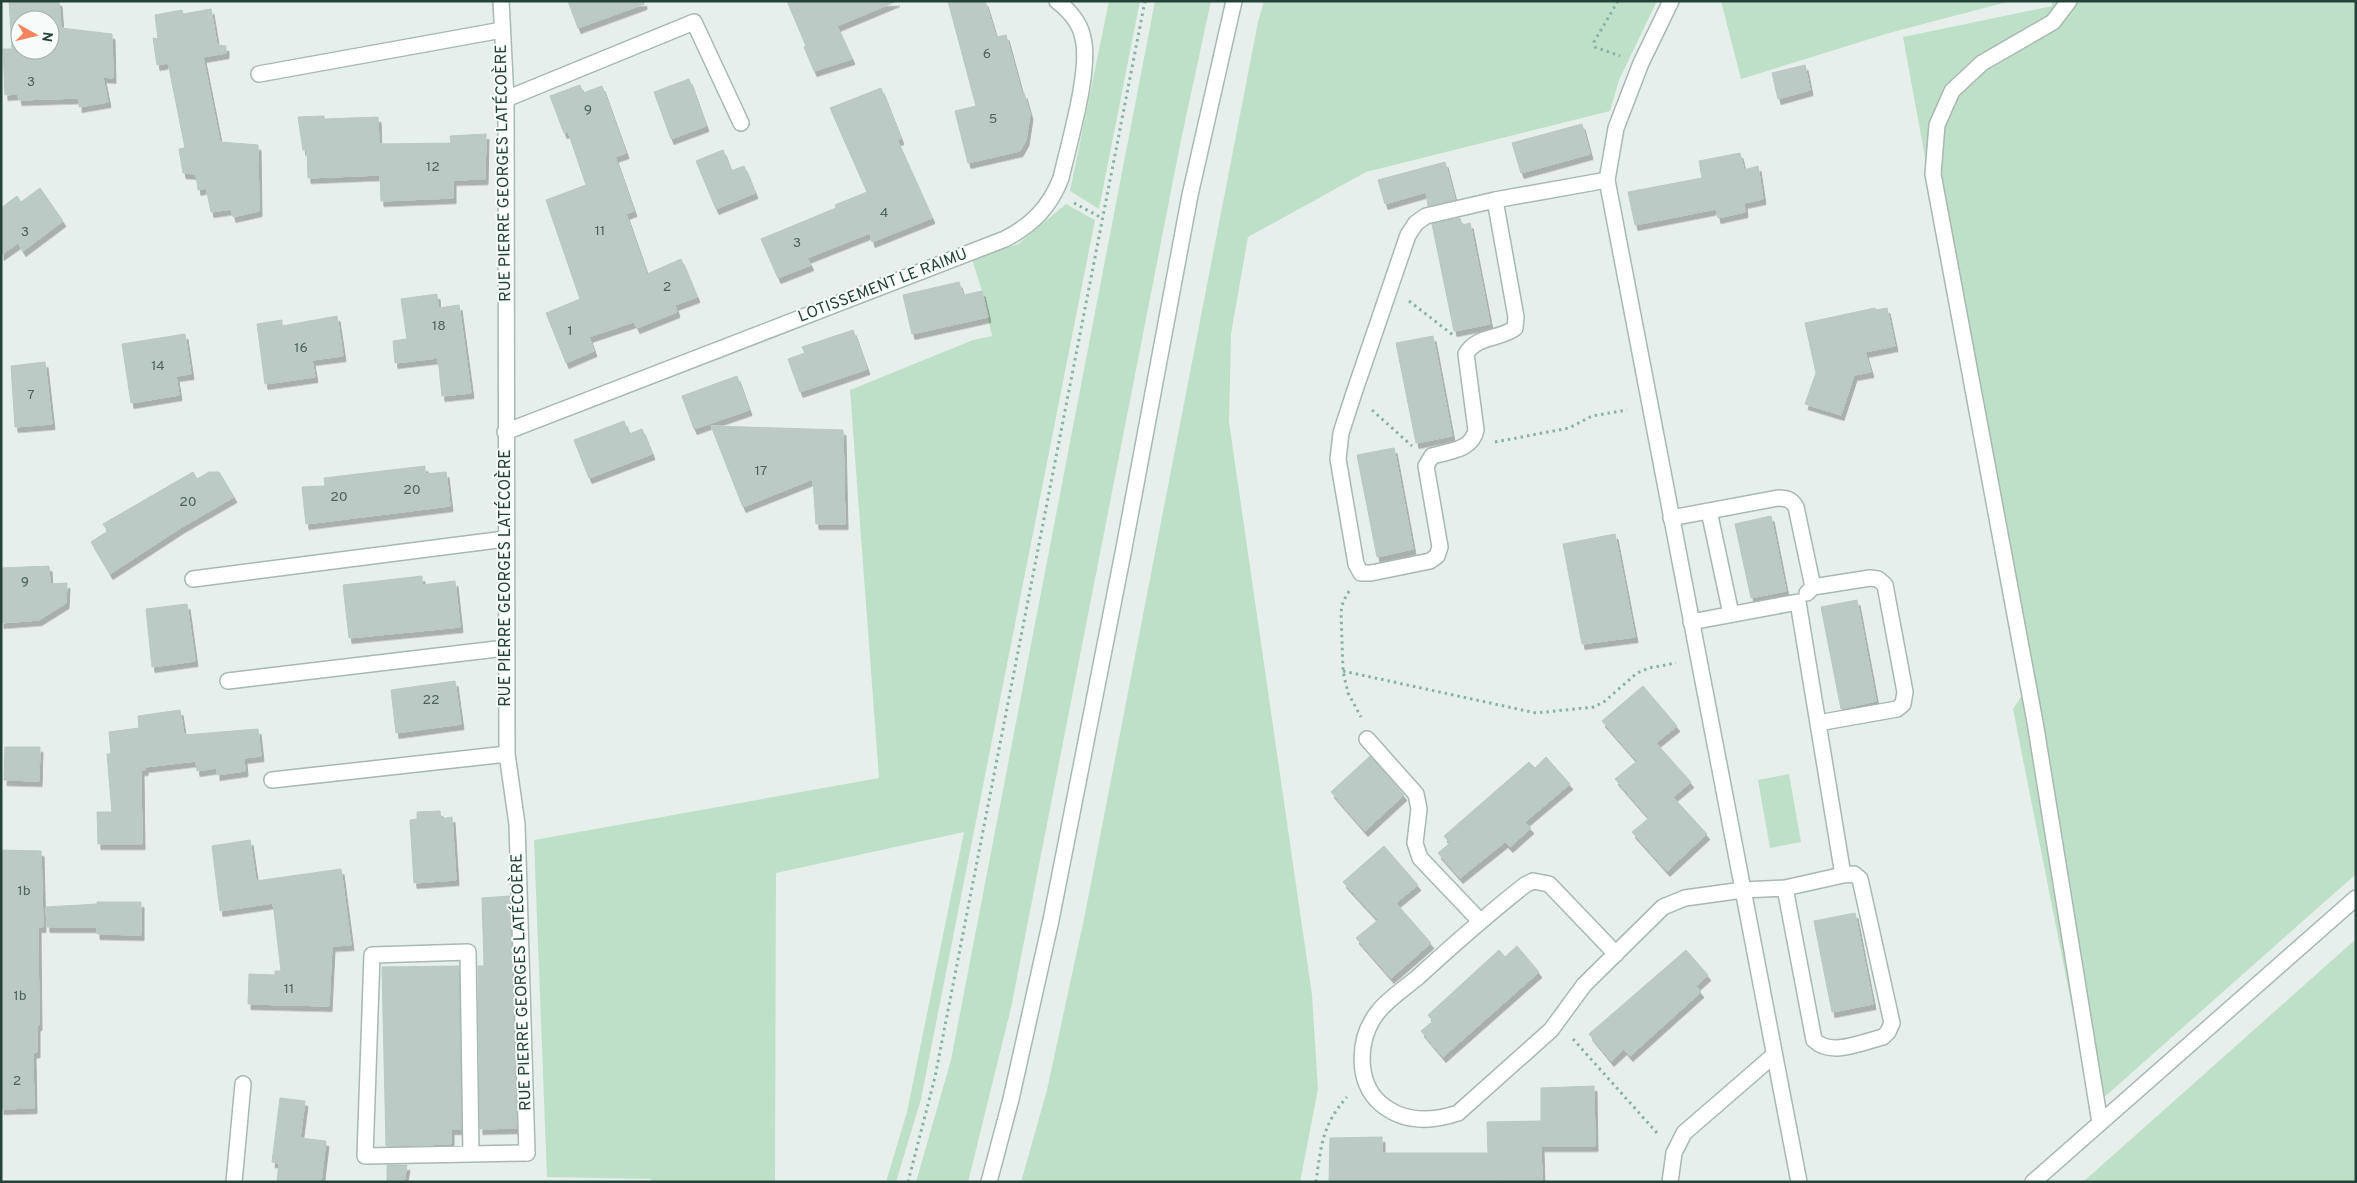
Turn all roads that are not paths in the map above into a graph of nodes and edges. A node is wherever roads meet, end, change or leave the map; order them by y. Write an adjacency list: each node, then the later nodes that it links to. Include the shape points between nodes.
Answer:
1 (501, 1): 6 (street, RUE PIERRE GEORGES LATÉCOÈRE)
2 (1057, 1): 12 (street, LOTISSEMENT LE RAIMU, via 1077,22 1085,56 1063,169 1055,193 1035,220 1004,239)
3 (1234, 1): 38 (street, via 1190,195 1051,920)
4 (1671, 1): 10 (street, via 1641,63 1616,128)
5 (2069, 1): 35 (street, via 2053,22 1982,63 1952,91 1937,125 1933,174 2035,722)
6 (502, 30): 7 (street); 8 (street, RUE PIERRE GEORGES LATÉCOÈRE)
7 (260, 74)
8 (506, 99): 9 (street, via 694,22); 12 (street, RUE PIERRE GEORGES LATÉCOÈRE)
9 (741, 123)
10 (1607, 180): 11 (street); 14 (street)
11 (1494, 200): 11 (street, via 1516,317 1515,328 1508,334 1474,342 1470,347 1466,354 1476,430 1474,438 1467,446 1428,460 1426,466 1440,547 1437,556 1430,561 1361,573 1356,564 1338,460 1341,433 1408,236 1416,223 1426,216)
12 (505, 432): 15 (street, RUE PIERRE GEORGES LATÉCOÈRE)
13 (1709, 511): 14 (street); 17 (street, via 1778,498 1793,502); 19 (street)
14 (1672, 518): 20 (street)
15 (505, 538): 16 (street); 21 (street, RUE PIERRE GEORGES LATÉCOÈRE)
16 (193, 579)
17 (1813, 587): 18 (street); 23 (street, via 1870,578 1885,584 1905,692 1903,704 1897,709)
18 (1798, 602): 19 (street); 23 (street)
19 (1731, 614): 20 (street)
20 (1692, 622): 29 (street)
21 (505, 648): 22 (street); 25 (street, RUE PIERRE GEORGES LATÉCOÈRE)
22 (228, 681)
23 (1818, 723): 27 (street)
24 (1367, 739): 31 (street, via 1416,794 1419,809 1416,843 1420,858)
25 (507, 754): 26 (street); 36 (street, RUE PIERRE GEORGES LATÉCOÈRE, via 517,824 527,1153)
26 (272, 780)
27 (1843, 875): 28 (street); 28 (street, via 1854,874 1860,879 1892,1023 1883,1037 1831,1049 1814,1040)
28 (1785, 888): 29 (street)
29 (1743, 890): 32 (street, via 1685,898 1663,907); 33 (street)
30 (2356, 898): 35 (street)
31 (1480, 921): 32 (street, via 1525,885 1541,881 1549,884); 32 (street, via 1378,1012 1365,1038 1364,1078 1372,1096 1388,1110 1423,1121 1458,1113 1552,1030 1584,985)
32 (1616, 954)
33 (1774, 1055): 39 (street, via 1684,1133 1674,1153); 40 (street)
34 (243, 1084): 37 (street)
35 (2100, 1123): 41 (street)
36 (472, 1154): 36 (street, via 365,1156 372,955 468,952)
37 (234, 1182)
38 (989, 1182)
39 (1670, 1182)
40 (1799, 1182)
41 (2033, 1182)

